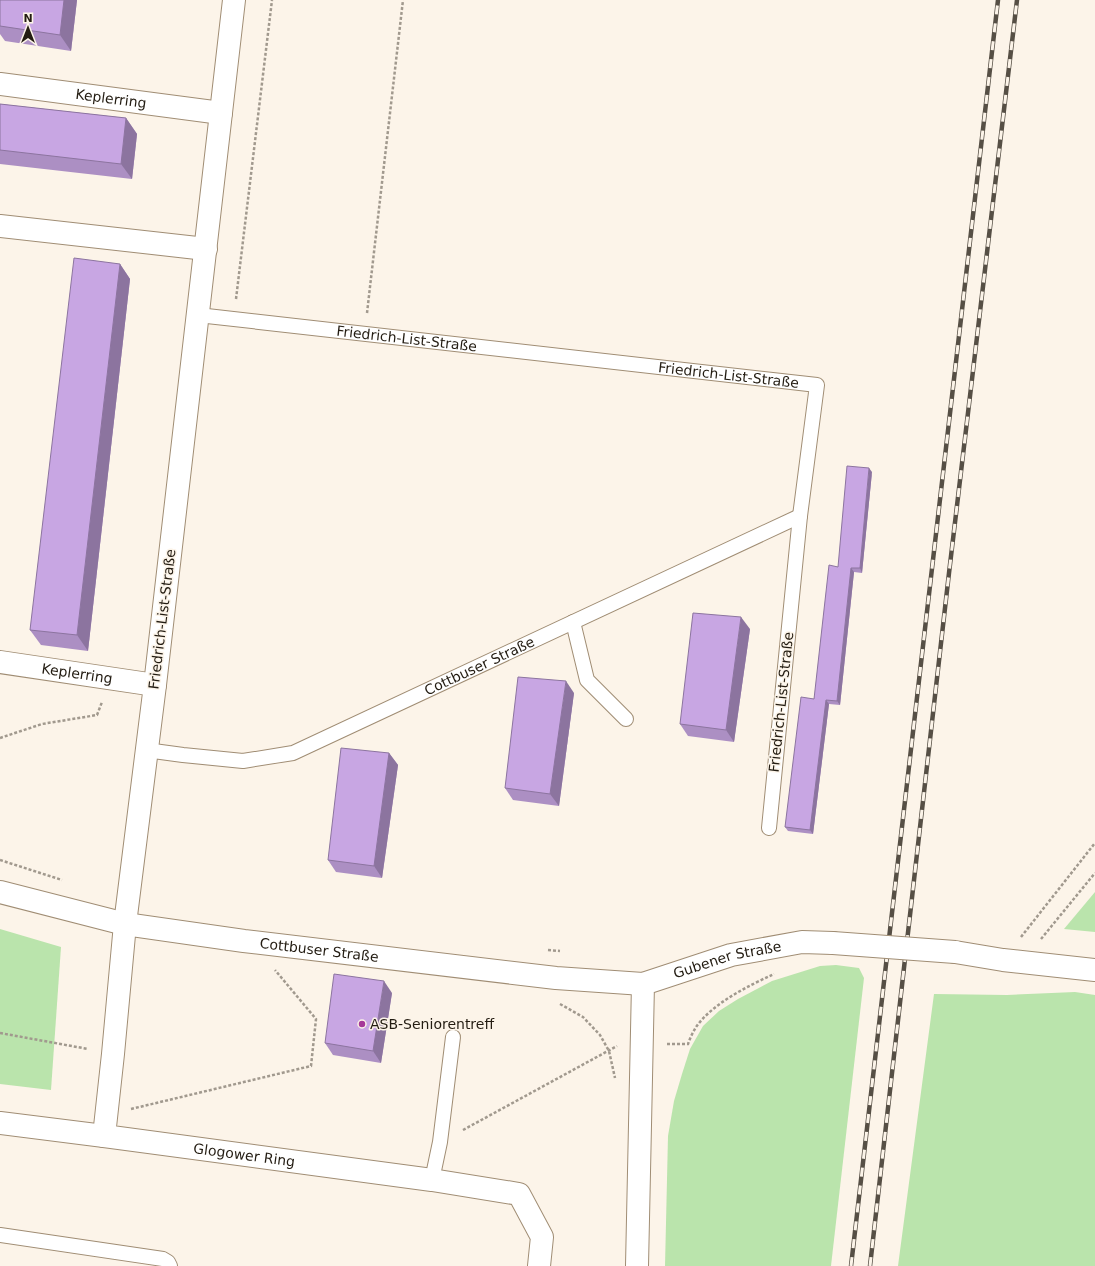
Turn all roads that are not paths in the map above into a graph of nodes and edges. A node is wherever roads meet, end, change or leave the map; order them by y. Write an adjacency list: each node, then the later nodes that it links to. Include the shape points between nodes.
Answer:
1 (234, 0): 3 (street, Friedrich-List-Straße)
2 (0, 84): 3 (street, Keplerring)
3 (221, 113): 5 (street, Friedrich-List-Straße)
4 (0, 226): 5 (street)
5 (206, 249): 6 (street, Friedrich-List-Straße)
6 (198, 315): 7 (lane, Friedrich-List-Straße, via 817,385); 10 (street, Friedrich-List-Straße)
7 (800, 516): 8 (lane, Cottbuser Straße); 13 (lane, Friedrich-List-Straße)
8 (573, 622): 11 (lane, via 587,680); 12 (lane, Cottbuser Straße, via 293,753 243,761)
9 (0, 662): 10 (street, Keplerring)
10 (155, 685): 12 (street, Friedrich-List-Straße)
11 (626, 719)
12 (146, 750): 15 (street, Friedrich-List-Straße)
13 (769, 828)
14 (0, 892): 15 (street, Cottbuser Straße)
15 (125, 924): 17 (street, Cottbuser Straße, via 244,941 556,978); 20 (street)
16 (1095, 970): 17 (street, Gubener Straße, bridge, via 955,952 802,942 731,955)
17 (642, 984): 25 (street)
18 (453, 1037): 21 (lane, via 440,1142)
19 (0, 1123): 20 (street, Glogower Ring)
20 (104, 1126): 21 (street, Glogower Ring)
21 (432, 1180): 24 (street, Glogower Ring, via 519,1194 542,1237)
22 (0, 1235): 23 (lane, via 163,1259)
23 (170, 1266)
24 (539, 1266)
25 (637, 1266)

